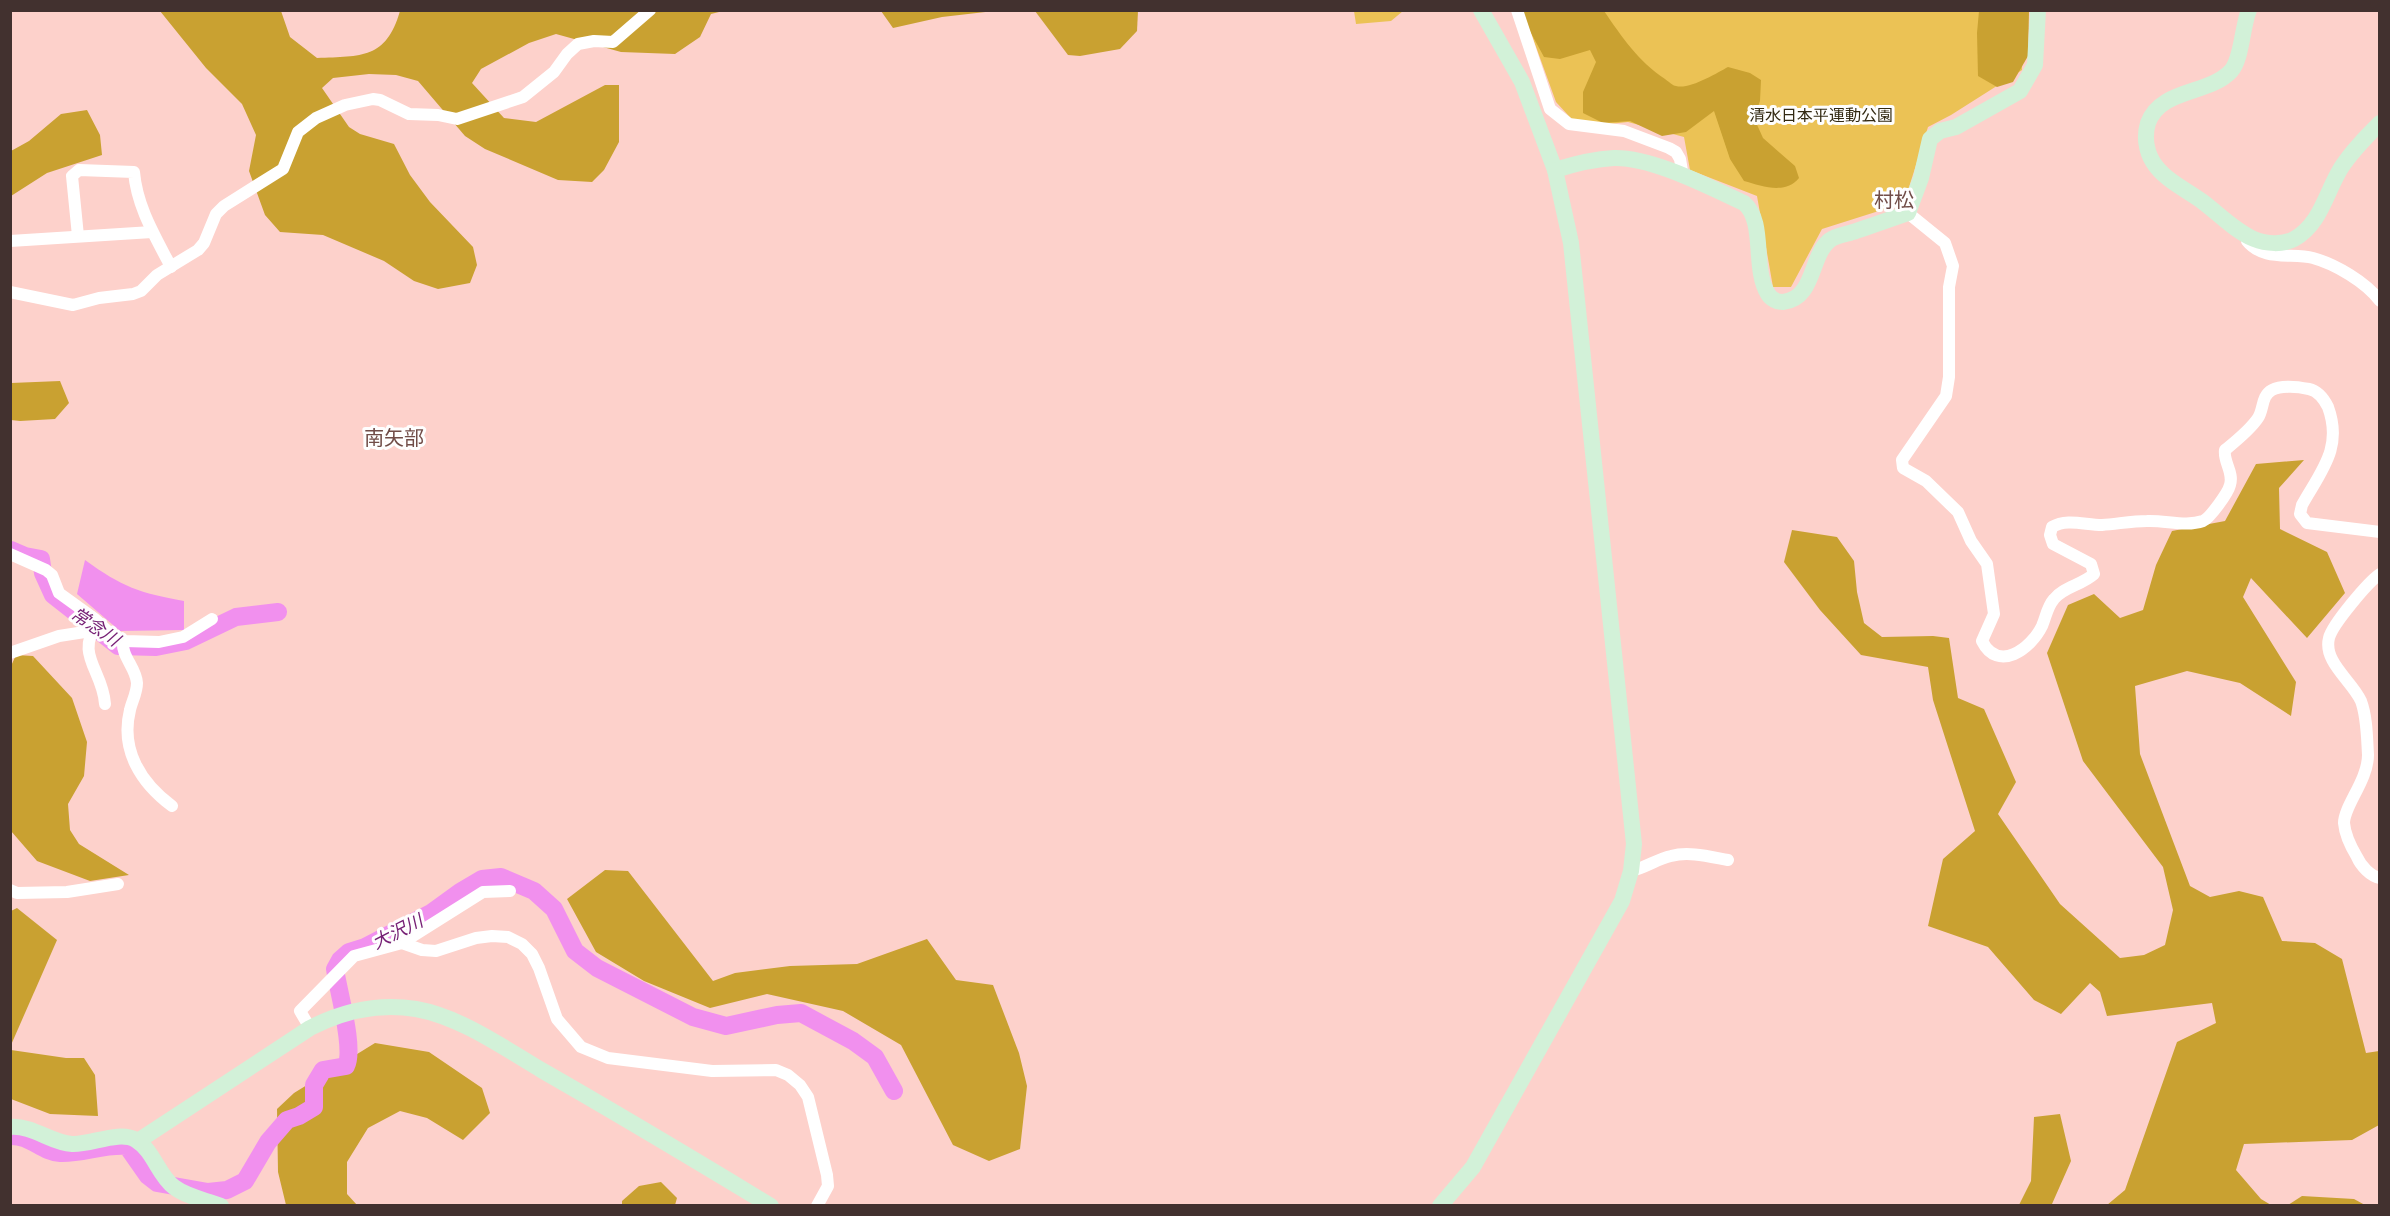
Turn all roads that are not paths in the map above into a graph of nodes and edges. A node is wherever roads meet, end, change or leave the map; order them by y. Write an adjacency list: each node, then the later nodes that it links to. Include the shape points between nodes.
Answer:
1 (650, 10): 14 (street, via 613,42 578,44 554,72 523,97 476,114 457,119 409,114 373,99 345,105 316,118 298,132 283,169 224,206 198,250)
2 (1481, 10): 7 (street, via 1522,82)
3 (1517, 10): 8 (street, via 1550,109 1579,127 1624,131 1669,148 1680,159)
4 (2038, 10): 9 (street, via 2035,65 2029,78 2020,91 1930,139)
5 (2249, 10): 10 (street, via 2233,69 2158,108 2148,122 2145,141 2154,164 2167,177)
6 (2379, 123): 10 (street, via 2341,168 2303,233 2280,243 2255,240)
7 (1555, 170): 8 (street, via 1616,158 1640,161); 27 (street, via 1571,243 1576,289 1633,826)
8 (1683, 177): 9 (street, via 1751,209 1764,287 1769,297 1779,302 1800,296 1822,247 1833,238)
9 (1908, 213): 17 (street, via 1945,243 1953,266 1946,396 1902,460 1903,468 1926,481 1958,512 1986,564 1994,614 1982,641 1997,657 2009,657 2033,639 2054,598 2094,574 2091,564 2054,544 2052,527 2068,522 2101,525 2203,521 2230,485 2225,450 2259,417 2266,395 2274,388 2312,390 2325,400 2331,416 2331,453 2300,514 2307,523)
10 (2240, 230): 16 (street, via 2250,244 2267,253 2314,259 2350,276 2371,290)
11 (152, 232): 12 (street); 12 (street, via 135,190 134,172 78,170 72,176); 14 (street)
12 (78, 236): 13 (street)
13 (10, 241)
14 (171, 267): 15 (street, via 141,291 73,305)
15 (10, 292)
16 (2379, 301)
17 (2379, 532)
18 (10, 554): 21 (street, via 46,570 59,593)
19 (2379, 574): 28 (street, via 2358,595 2329,636 2329,652 2360,700 2365,717 2368,758 2344,822 2349,844 2360,863)
20 (212, 619): 22 (street, via 183,637 159,642)
21 (94, 626): 22 (street); 23 (street); 24 (street, via 88,653 103,685)
22 (123, 640): 25 (street, via 122,650 137,683 128,723 134,761 148,786)
23 (10, 653)
24 (105, 704)
25 (172, 806)
26 (1728, 860): 27 (street, via 1671,855)
27 (1630, 872): 39 (street, via 1622,902 1567,1002 1473,1167)
28 (2379, 878)
29 (118, 884): 30 (street, via 67,892)
30 (10, 890)
31 (510, 891): 32 (street, via 483,892)
32 (402, 943): 33 (street, via 354,956 300,1011); 38 (street, via 436,951 492,936 522,944 539,968 557,1019 581,1047 609,1058 712,1071 776,1070 788,1075 808,1096 827,1175 828,1186)
33 (310, 1028): 35 (street); 37 (street, via 329,1018 374,1008 394,1006 436,1015 490,1040)
34 (10, 1127): 35 (street, via 28,1129 61,1143 123,1137)
35 (138, 1141): 36 (street, via 174,1187)
36 (221, 1206)
37 (771, 1206)
38 (817, 1206)
39 (1440, 1206)

